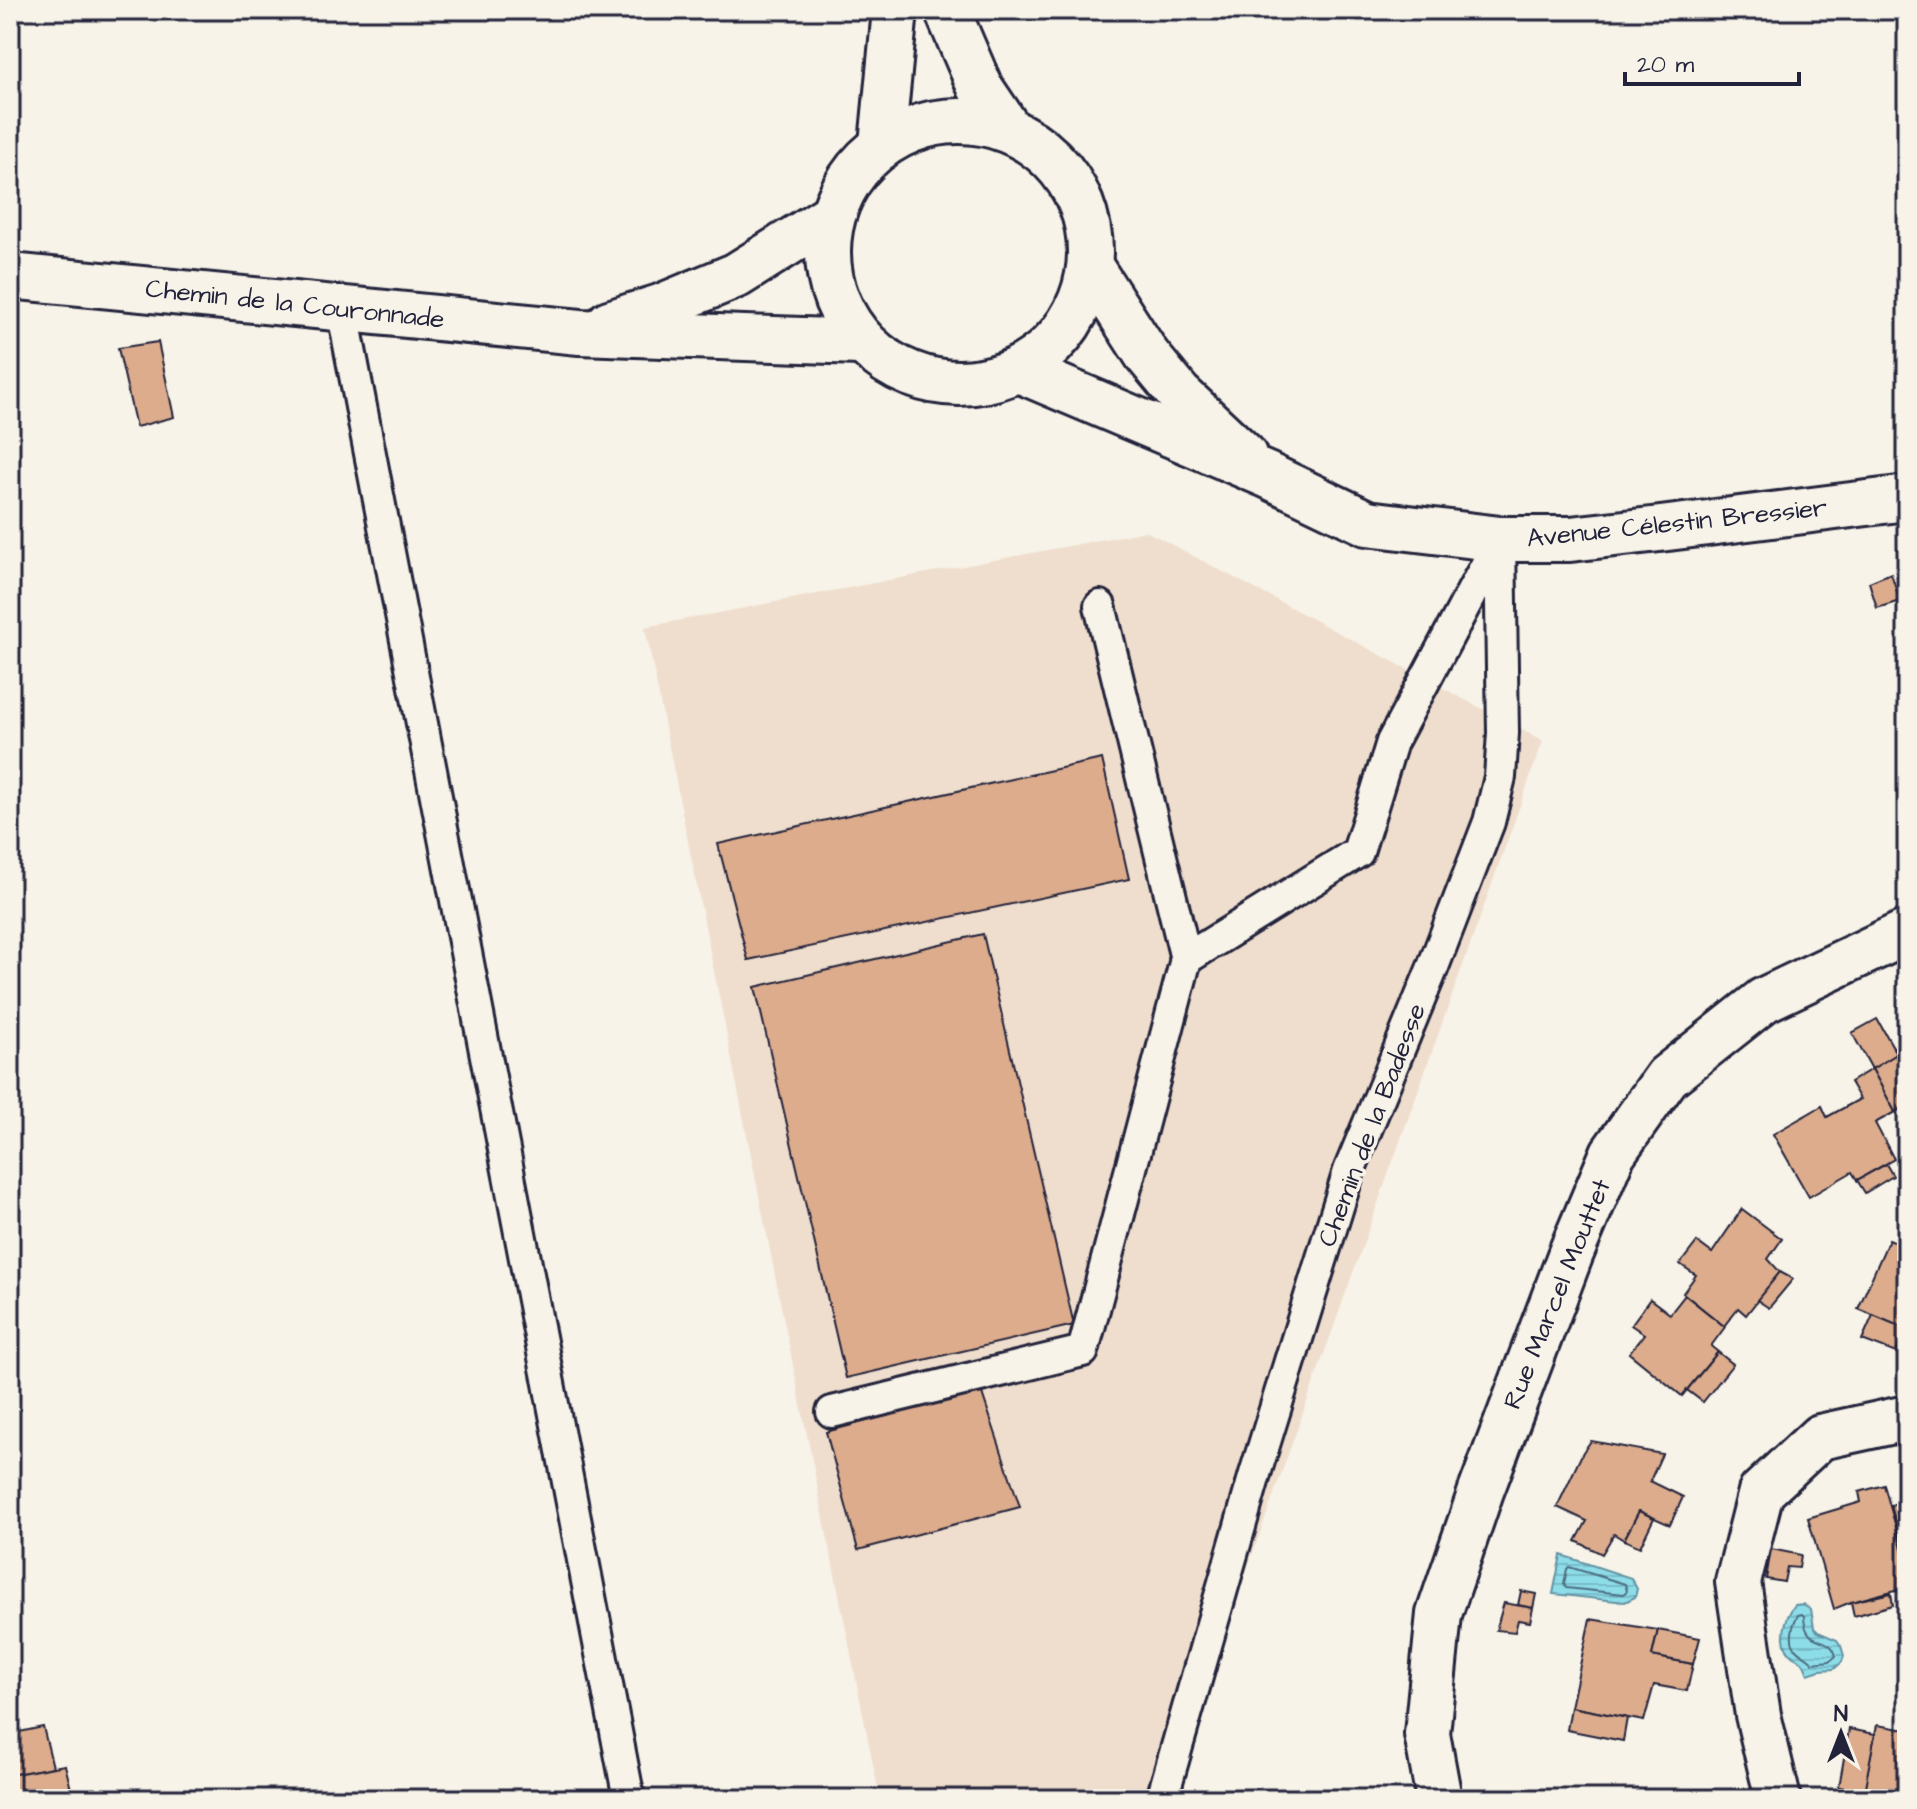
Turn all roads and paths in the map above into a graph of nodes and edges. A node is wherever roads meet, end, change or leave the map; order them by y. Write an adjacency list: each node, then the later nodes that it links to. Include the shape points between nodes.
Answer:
1 (895, 10): 4 (street)
2 (947, 10): 3 (street, via 980,87)
3 (1009, 130): 4 (street, via 967,120 923,124); 6 (street, via 1046,152 1073,185 1089,226)
4 (882, 144): 5 (street, via 850,175)
5 (831, 216): 9 (street, Chemin de la Couronnade, via 737,275); 10 (street, via 826,260 837,304)
6 (1091, 268): 11 (street, via 1079,309 1054,344); 12 (street, Avenue Célestin Bressier, via 1179,394)
7 (10, 276): 8 (street, Chemin de la Couronnade)
8 (342, 308): 9 (street, Chemin de la Couronnade); 20 (lane)
9 (580, 332): 10 (street, Chemin de la Couronnade)
10 (860, 342): 11 (street, via 895,368 936,383 978,384)
11 (1019, 370): 12 (street, Avenue Célestin Bressier)
12 (1267, 475): 14 (street, Avenue Célestin Bressier, via 1367,523)
13 (1907, 498): 14 (street, Avenue Célestin Bressier, via 1570,539)
14 (1500, 539): 17 (lane, via 1392,742 1358,852); 21 (lane, Chemin de la Badesse, via 1503,733 1489,822 1349,1171)
15 (1100, 606): 17 (lane)
16 (1907, 932): 22 (street, Rue Marcel Mouttet, via 1764,1000 1667,1077 1613,1153 1481,1491 1439,1614 1427,1734)
17 (1186, 959): 18 (lane, via 1083,1351)
18 (832, 1412)
19 (1907, 1418): 23 (street, via 1820,1437 1761,1492 1738,1582 1758,1715)
20 (629, 1799)
21 (1162, 1799)
22 (1439, 1799)
23 (1778, 1799)

